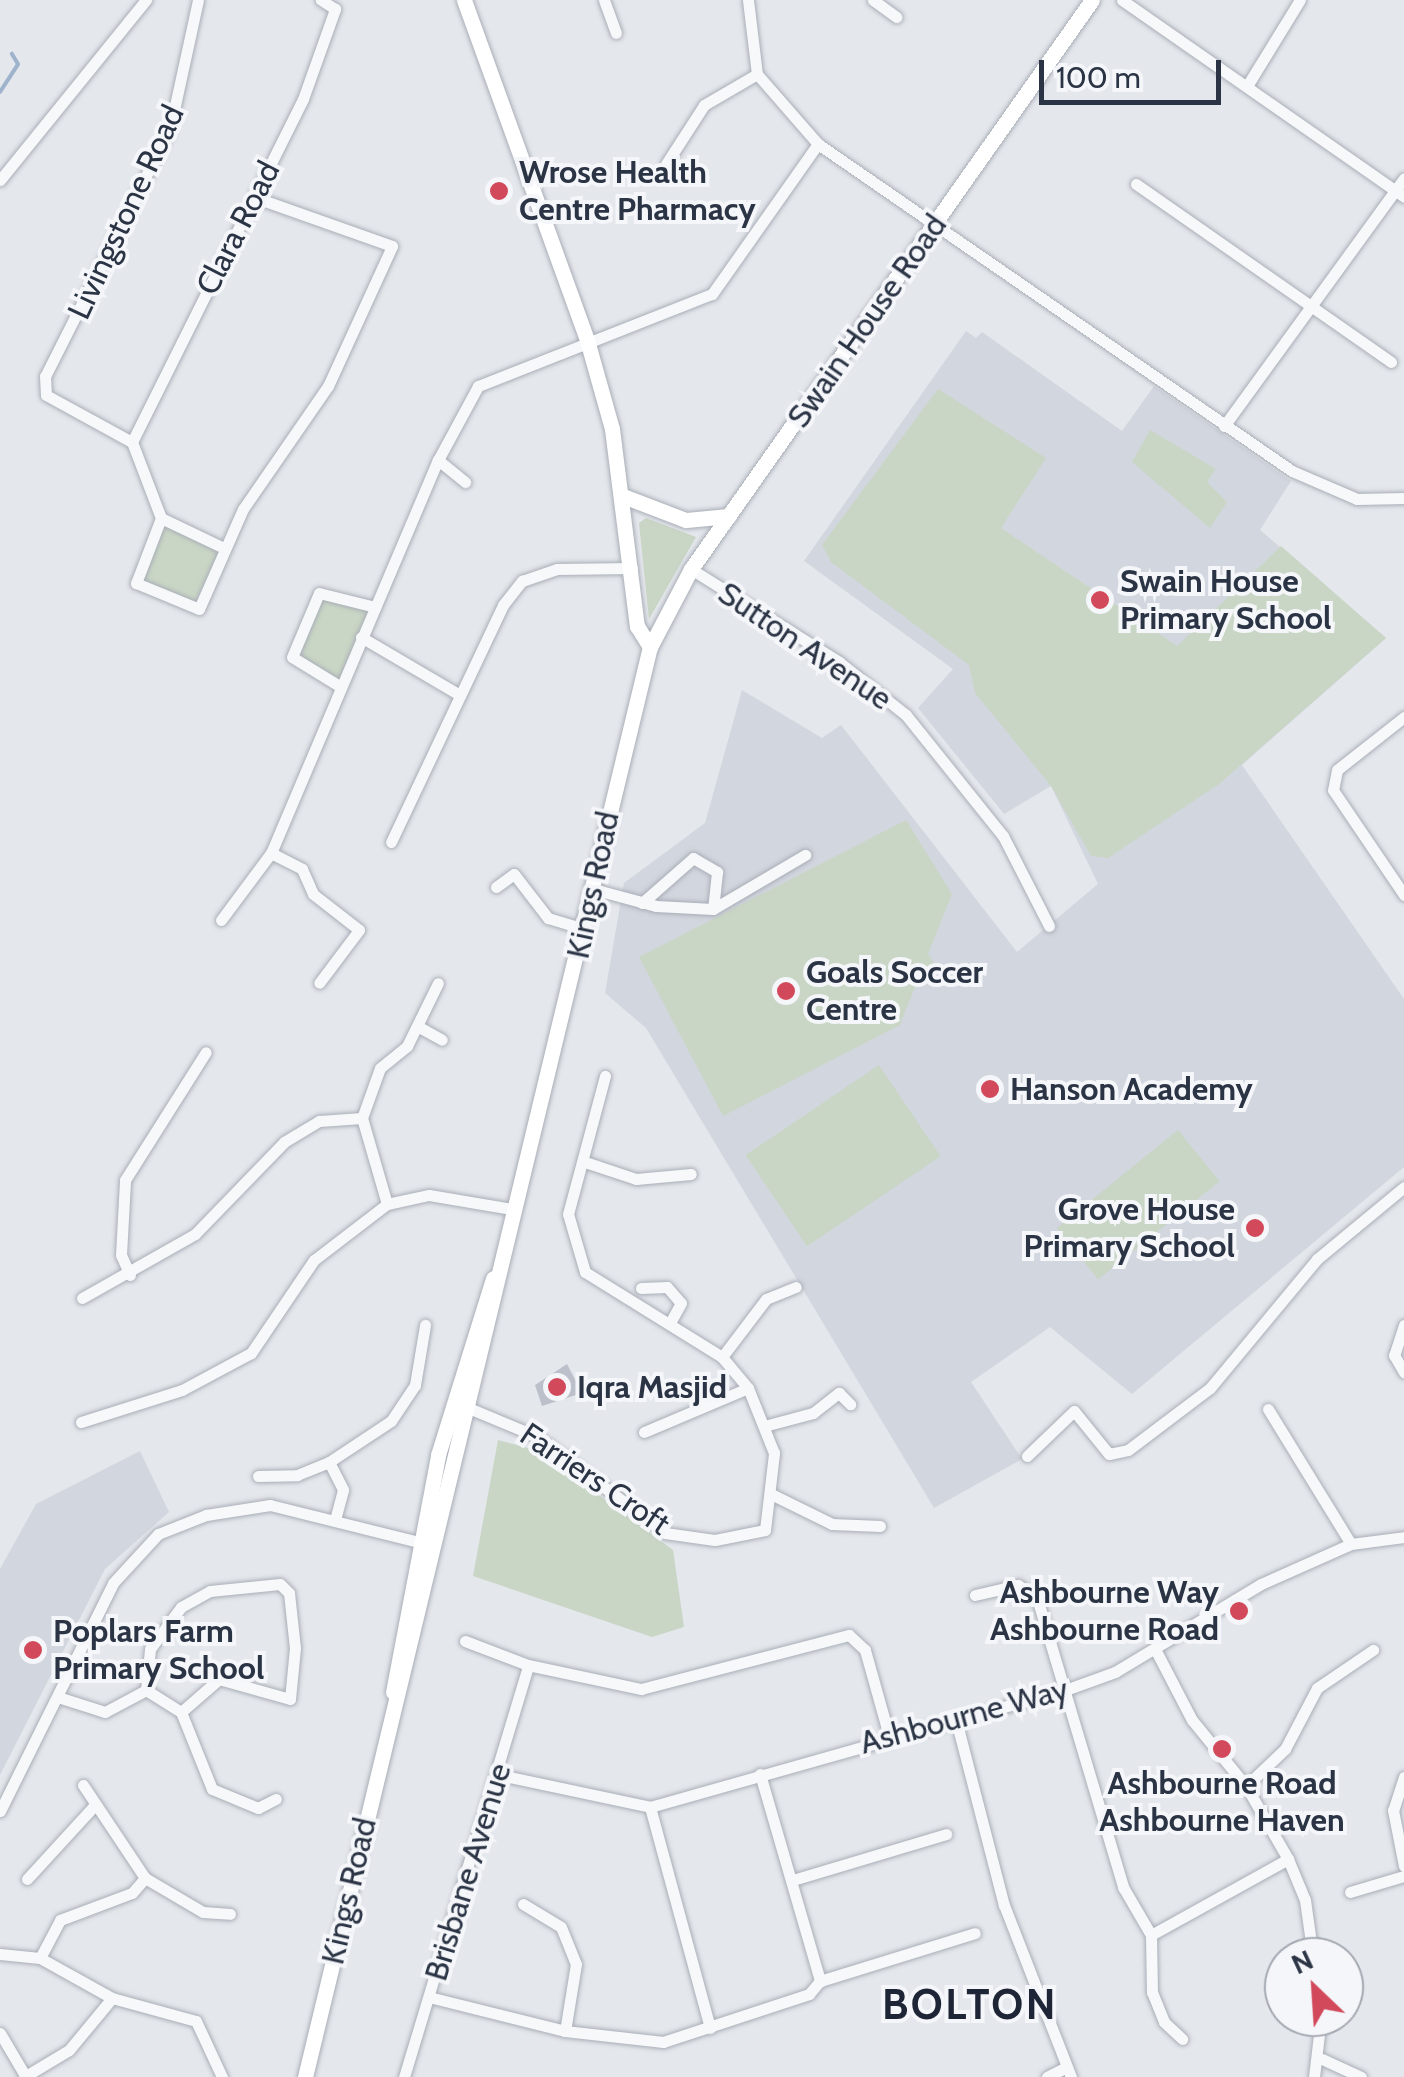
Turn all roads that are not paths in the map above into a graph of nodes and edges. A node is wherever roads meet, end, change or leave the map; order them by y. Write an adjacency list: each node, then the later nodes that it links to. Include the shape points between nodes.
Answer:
1 (146, 0): 17 (street)
2 (198, 0): 26 (street, Livingstone Road, via 170,128 114,254 45,376 46,395 65,410)
3 (321, 0): 20 (street, Clara Road, via 335,9 303,99)
4 (464, 0): 23 (street)
5 (604, 0): 12 (street)
6 (748, 0): 13 (street)
7 (873, 0): 11 (street)
8 (1092, 0): 21 (street, Swain House Road)
9 (1122, 0): 14 (street)
10 (1300, 0): 14 (street)
11 (896, 17)
12 (616, 34)
13 (757, 74): 15 (street); 16 (street, via 704,105)
14 (1248, 86): 19 (street)
15 (818, 144): 21 (street); 23 (street, via 712,294)
16 (666, 164)
17 (0, 180)
18 (1136, 184): 22 (street)
19 (1401, 188): 22 (street)
20 (254, 197): 26 (street, Clara Road); 33 (street, via 392,246 328,386 302,432 266,470)
21 (934, 226): 25 (street); 31 (street, Swain House Road)
22 (1309, 305): 24 (street); 25 (street)
23 (587, 340): 27 (street, via 478,386); 29 (street)
24 (1392, 362)
25 (1224, 426): 30 (street, via 1292,471 1357,500)
26 (132, 442): 32 (street)
27 (438, 460): 28 (street); 36 (street)
28 (465, 482)
29 (623, 496): 31 (street, via 686,520); 34 (street)
30 (1404, 498)
31 (728, 516): 35 (street, Swain House Road)
32 (161, 518): 33 (street); 33 (street, via 136,584 198,610)
33 (224, 548)
34 (632, 568): 38 (street, via 637,626); 40 (street, via 556,569 522,581)
35 (691, 570): 38 (street, Swain House Road); 51 (street, Sutton Avenue, via 839,662 906,716 1003,836)
36 (375, 606): 37 (street); 39 (street, via 319,593 292,657)
37 (361, 637): 39 (street); 40 (street)
38 (650, 647): 46 (street, Kings Road)
39 (341, 688): 43 (street)
40 (460, 696): 42 (street)
41 (1404, 717): 47 (street, via 1337,770 1333,790)
42 (391, 842)
43 (271, 853): 50 (street); 53 (street, via 302,870 313,894 359,930)
44 (805, 855): 49 (street)
45 (496, 886): 52 (street, via 514,874 548,918)
46 (593, 889): 48 (street); 52 (street, Kings Road)
47 (1403, 890)
48 (642, 903): 49 (street); 49 (street, via 692,858 718,872)
49 (713, 909)
50 (221, 920)
51 (1049, 926)
52 (584, 929): 64 (street, Kings Road)
53 (319, 983)
54 (438, 983): 55 (street)
55 (419, 1027): 56 (street); 59 (street, via 380,1068)
56 (442, 1040)
57 (206, 1052): 66 (street, via 124,1180 121,1255)
58 (605, 1076): 60 (street, Farriers Croft)
59 (362, 1118): 63 (street); 66 (street, via 320,1122 284,1142 195,1234)
60 (588, 1163): 61 (street, via 636,1179); 70 (street, Farriers Croft, via 568,1214 585,1272)
61 (692, 1174)
62 (1404, 1187): 83 (street, via 1316,1259 1210,1388 1128,1450 1109,1454 1074,1410)
63 (387, 1204): 64 (street, via 429,1195); 80 (street, via 314,1260 251,1353 182,1390)
64 (512, 1209): 65 (street, Kings Road)
65 (496, 1273): 76 (street, Kings Road); 78 (street, Kings Road)
66 (130, 1274): 69 (street)
67 (796, 1287): 73 (street, via 766,1299)
68 (641, 1288): 70 (street, via 667,1287 680,1303)
69 (82, 1298)
70 (670, 1323): 73 (street, Farriers Croft)
71 (425, 1325): 84 (street, via 415,1386 391,1421)
72 (1404, 1325): 74 (street, via 1394,1355)
73 (722, 1357): 75 (street, Farriers Croft)
74 (1404, 1372)
75 (748, 1388): 81 (street, Farriers Croft); 82 (street)
76 (452, 1402): 78 (street); 92 (street, Kings Road)
77 (850, 1404): 81 (street, via 839,1393 812,1413)
78 (472, 1408): 86 (street, Farriers Croft, via 536,1436 665,1533 715,1540 765,1530); 94 (street, Kings Road)
79 (1268, 1408): 93 (street)
80 (81, 1422)
81 (768, 1425): 86 (street, Farriers Croft)
82 (644, 1432)
83 (1028, 1456)
84 (329, 1462): 85 (street, via 296,1475); 88 (street, via 343,1490)
85 (258, 1476)
86 (771, 1494): 89 (street, via 832,1524)
87 (863, 1509): 89 (street)
88 (335, 1520): 92 (street); 102 (street, via 270,1505 206,1515 158,1534 113,1583)
89 (865, 1524): 90 (street)
90 (880, 1526)
91 (1404, 1537): 93 (street, Ashbourne Way)
92 (418, 1542): 94 (street); 103 (street, Kings Road)
93 (1352, 1544): 97 (street, Ashbourne Way, via 1260,1584)
94 (435, 1546): 103 (street, Kings Road)
95 (975, 1596): 101 (street, via 1018,1585 1032,1591)
96 (465, 1640): 99 (street)
97 (1155, 1649): 101 (street, Ashbourne Way); 111 (street, via 1214,1753)
98 (1373, 1650): 111 (street, via 1317,1688 1285,1749)
99 (528, 1665): 106 (street, via 641,1690 849,1635 866,1650); 108 (street, Brisbane Avenue)
100 (146, 1690): 102 (street, via 105,1712); 104 (street); 104 (street, via 150,1649 180,1608 210,1592 280,1584 289,1593 296,1648 290,1699 219,1679)
101 (1068, 1690): 105 (street, Ashbourne Way); 127 (street, via 1123,1887)
102 (62, 1698): 115 (street)
103 (393, 1706): 143 (street, Kings Road)
104 (181, 1712): 112 (street, via 212,1789 262,1813)
105 (956, 1720): 106 (street, Ashbourne Way); 140 (street, via 1004,1905)
106 (888, 1736): 107 (street, Ashbourne Way)
107 (760, 1774): 114 (street, Ashbourne Way); 122 (street)
108 (500, 1775): 114 (street, Ashbourne Way); 132 (street, Brisbane Avenue)
109 (1404, 1777): 118 (street, via 1393,1810)
110 (83, 1785): 113 (street)
111 (1246, 1786): 117 (street)
112 (276, 1799)
113 (93, 1807): 120 (street); 121 (street)
114 (650, 1808): 134 (street)
115 (0, 1811)
116 (946, 1834): 122 (street)
117 (1288, 1859): 127 (street); 128 (street, via 1305,1900)
118 (1404, 1866)
119 (1404, 1876): 123 (street)
120 (144, 1878): 125 (street, via 202,1912); 130 (street, via 132,1893 60,1920)
121 (27, 1879)
122 (793, 1880): 131 (street)
123 (1350, 1892)
124 (524, 1904): 135 (street, via 562,1927 576,1964)
125 (230, 1914)
126 (975, 1933): 131 (street)
127 (1151, 1936): 138 (street, via 1152,1992 1164,2022)
128 (1310, 1937)
129 (0, 1954): 130 (street)
130 (40, 1958): 133 (street)
131 (820, 1981): 134 (street, via 808,1994)
132 (428, 1997): 135 (street); 144 (street, Brisbane Avenue)
133 (112, 1998): 141 (street, via 70,2050); 142 (street, via 196,2021)
134 (710, 2028): 135 (street, via 663,2042)
135 (565, 2031)
136 (0, 2034): 141 (street)
137 (1321, 2037): 139 (street)
138 (1182, 2039)
139 (1322, 2059): 146 (street); 147 (street)
140 (1069, 2072): 145 (street)
141 (24, 2074)
142 (222, 2077)
143 (305, 2077)
144 (404, 2077)
145 (1047, 2077)
146 (1314, 2077)
147 (1362, 2077)

